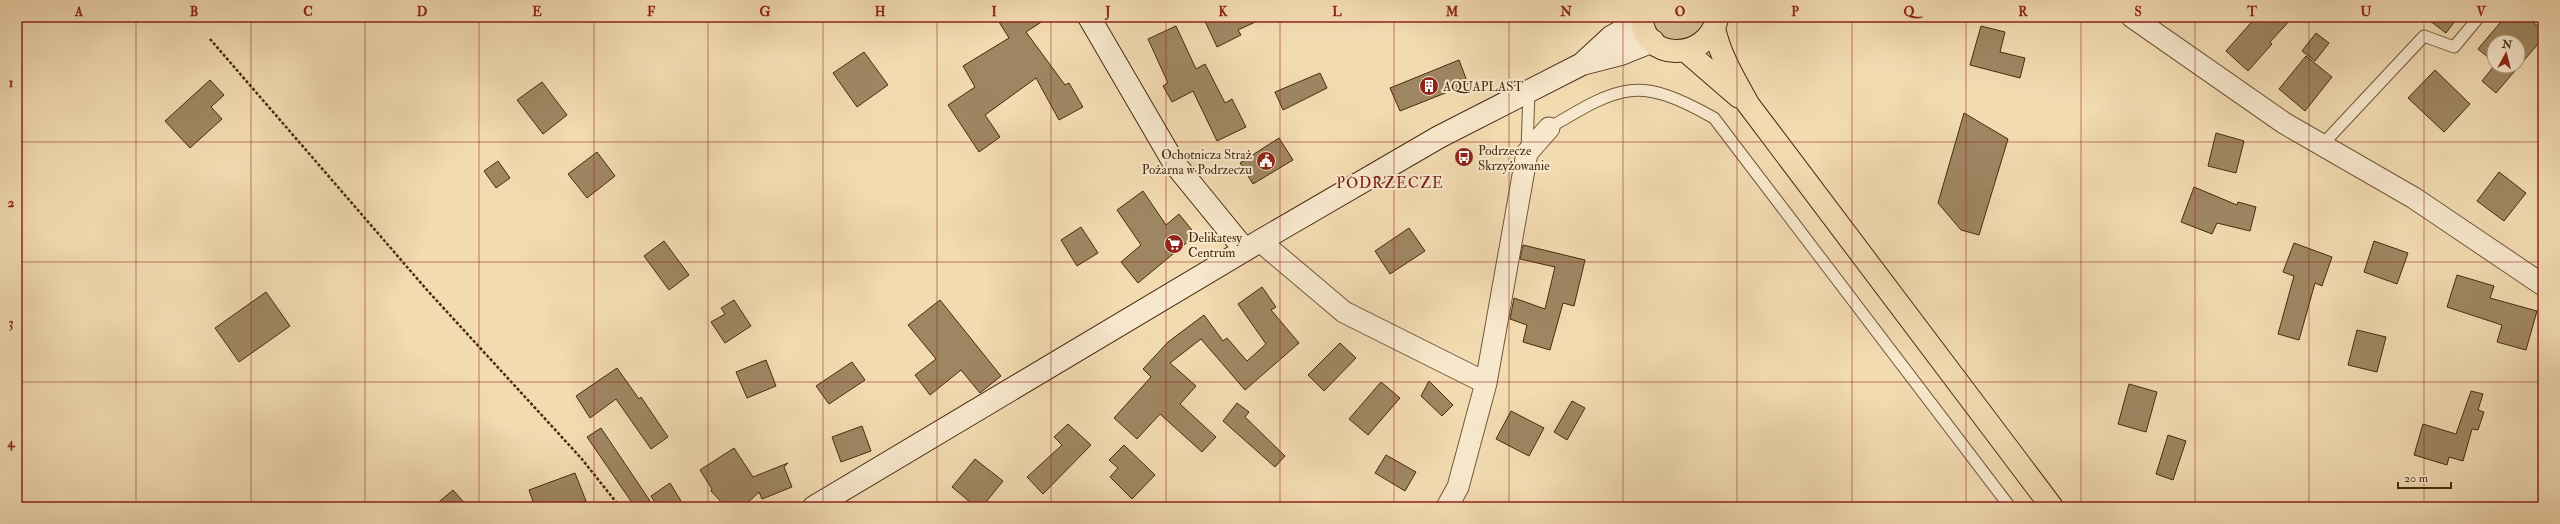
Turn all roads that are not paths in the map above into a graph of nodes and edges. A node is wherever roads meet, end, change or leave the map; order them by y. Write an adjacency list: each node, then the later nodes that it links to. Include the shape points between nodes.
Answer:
1 (1088, 17): 14 (street, via 1174,163)
2 (2132, 17): 12 (street, via 2284,123)
3 (2479, 17): 12 (lane, via 2454,47 2424,36)
4 (1642, 18): 6 (main road, via 1646,32); 8 (street, via 1612,37)
5 (1716, 23): 7 (main road, via 1703,43); 10 (main road, via 1724,58)
6 (1653, 41): 7 (main road, via 1669,50); 8 (street, via 1621,54)
7 (1687, 52): 10 (main road)
8 (1582, 64): 9 (street)
9 (1529, 90): 13 (lane); 14 (street, via 1439,137)
10 (1748, 104): 20 (main road)
11 (1549, 128): 13 (street); 19 (lane, via 1600,97 1629,90 1652,90 1681,99 1714,118)
12 (2322, 145): 15 (street, via 2414,198)
13 (1527, 153): 16 (street)
14 (1252, 246): 16 (street, via 1344,312); 17 (street)
15 (2543, 285)
16 (1486, 383): 18 (street, via 1458,487)
17 (814, 507)
18 (1447, 507)
19 (2010, 507)
20 (2052, 507)

